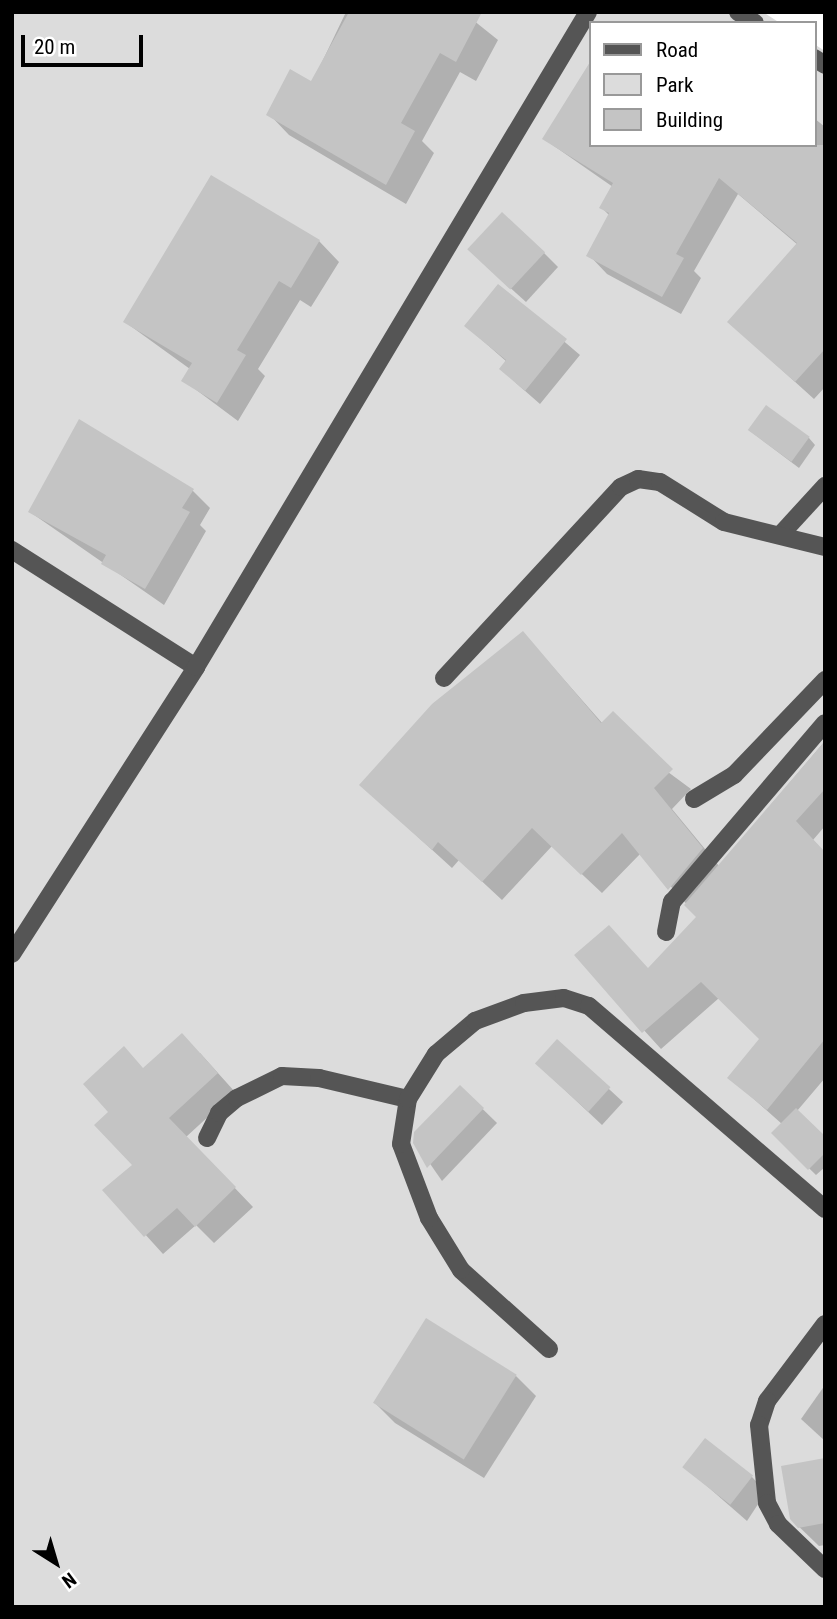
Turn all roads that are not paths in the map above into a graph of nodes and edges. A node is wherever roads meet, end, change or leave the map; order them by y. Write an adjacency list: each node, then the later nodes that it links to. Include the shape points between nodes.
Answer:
1 (588, 12): 6 (street)
2 (825, 486): 3 (street)
3 (782, 533): 4 (street); 7 (street, via 724,522 660,482 638,479 621,487)
4 (825, 547)
5 (12, 550): 6 (street)
6 (196, 667): 12 (street)
7 (444, 678)
8 (825, 680): 10 (street, via 734,775)
9 (825, 723): 11 (street, via 672,901)
10 (694, 799)
11 (666, 932)
12 (12, 954)
13 (408, 1099): 14 (street, via 282,1076 237,1098 219,1113); 15 (street, via 436,1054 475,1021 524,1003 564,998 589,1006 632,1039); 17 (street, via 401,1144 429,1218 461,1270)
14 (206, 1138)
15 (825, 1209)
16 (825, 1324): 18 (street, via 767,1401 759,1424 767,1503 778,1524)
17 (549, 1349)
18 (825, 1569)

